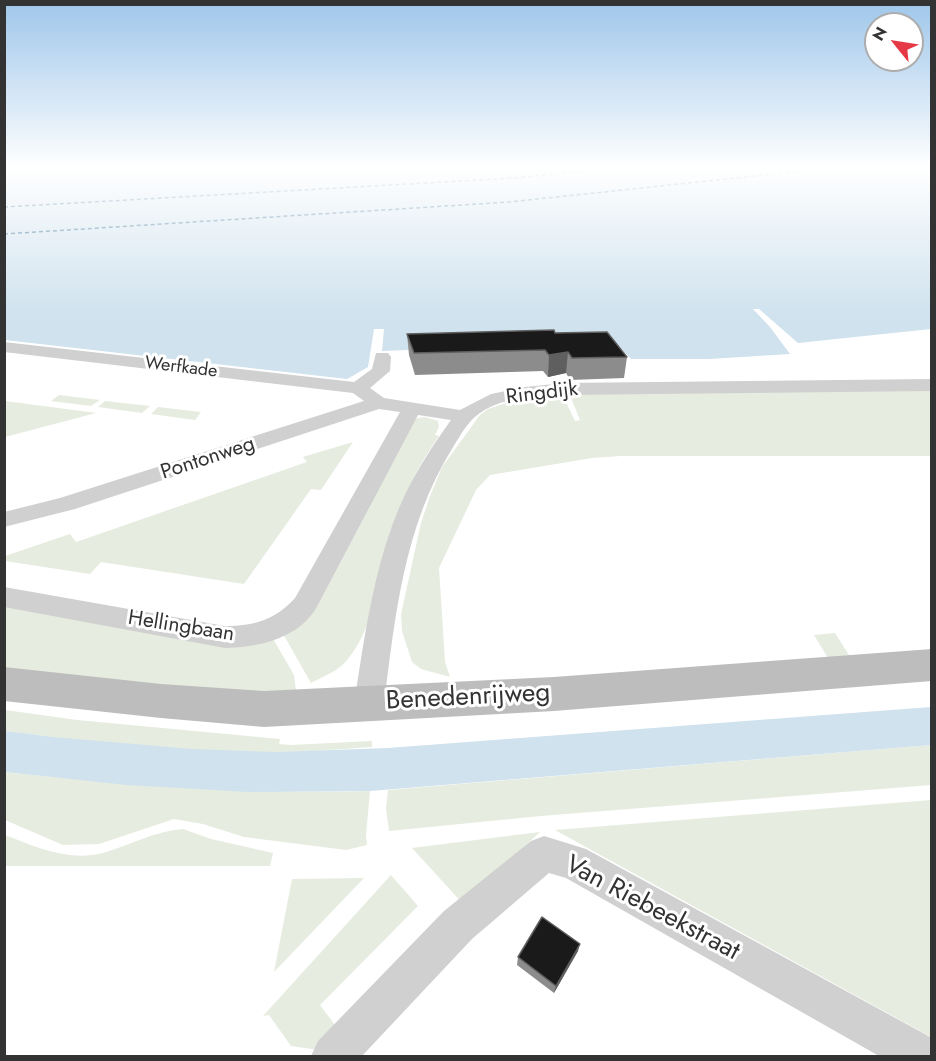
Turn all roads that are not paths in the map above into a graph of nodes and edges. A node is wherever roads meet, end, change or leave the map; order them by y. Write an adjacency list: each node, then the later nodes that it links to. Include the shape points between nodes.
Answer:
1 (4, 347): 4 (street, Werfkade)
2 (382, 357): 4 (street, via 381,371)
3 (932, 385): 7 (street, Ringdijk, via 564,389 506,396)
4 (358, 388): 5 (street)
5 (378, 403): 6 (street, Pontonweg); 8 (street, Pontonweg, via 68,504)
6 (412, 408): 7 (street); 9 (street, Hellingbaan, via 305,605 294,619 273,630 252,637 225,637)
7 (464, 416): 12 (street, Ringdijk, via 423,476 400,540 381,622)
8 (4, 520)
9 (4, 597)
10 (932, 665): 12 (street, Benedenrijweg)
11 (4, 684): 12 (street, Benedenrijweg, via 264,709)
12 (369, 704)
13 (333, 1056): 14 (street, Van Riebeekstraat, via 458,925 544,854 573,862)
14 (921, 1056)

